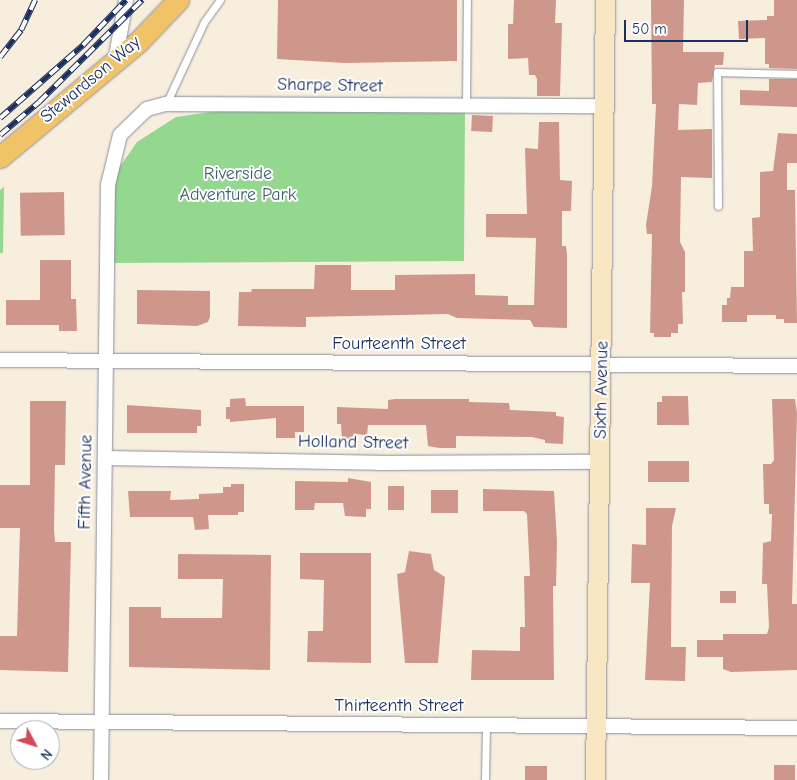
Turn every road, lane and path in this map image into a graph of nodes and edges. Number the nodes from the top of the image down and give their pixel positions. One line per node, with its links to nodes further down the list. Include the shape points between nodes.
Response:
1 (126, 0): 6 (street)
2 (178, 0): 6 (main road, Stewardson Way)
3 (220, 0): 8 (lane, via 204,22)
4 (467, 0): 9 (lane)
5 (605, 0): 10 (street, Sixth Avenue)
6 (115, 62): 11 (main road, Stewardson Way)
7 (797, 74): 13 (lane, via 717,72)
8 (166, 104): 9 (street, Sharpe Street); 12 (street, Sharpe Street, via 147,109 120,135)
9 (466, 106): 10 (street, Sharpe Street)
10 (603, 106): 16 (street, Sixth Avenue)
11 (0, 157)
12 (108, 185): 15 (street, Fifth Avenue)
13 (718, 206)
14 (0, 360): 15 (street, Fourteenth Street)
15 (106, 360): 16 (street, Fourteenth Street); 18 (street, Fifth Avenue)
16 (603, 364): 17 (street, Fourteenth Street); 19 (street, Sixth Avenue)
17 (797, 366)
18 (105, 458): 19 (street, Holland Street, via 378,463); 21 (street, Fifth Avenue)
19 (601, 462): 23 (street, Sixth Avenue)
20 (0, 721): 21 (street, Thirteenth Street)
21 (102, 723): 22 (street, Thirteenth Street); 25 (street, Fifth Avenue)
22 (486, 726): 23 (street, Thirteenth Street); 26 (lane)
23 (596, 726): 24 (street, Thirteenth Street); 27 (street, Sixth Avenue)
24 (797, 728)
25 (101, 780)
26 (485, 780)
27 (595, 780)

